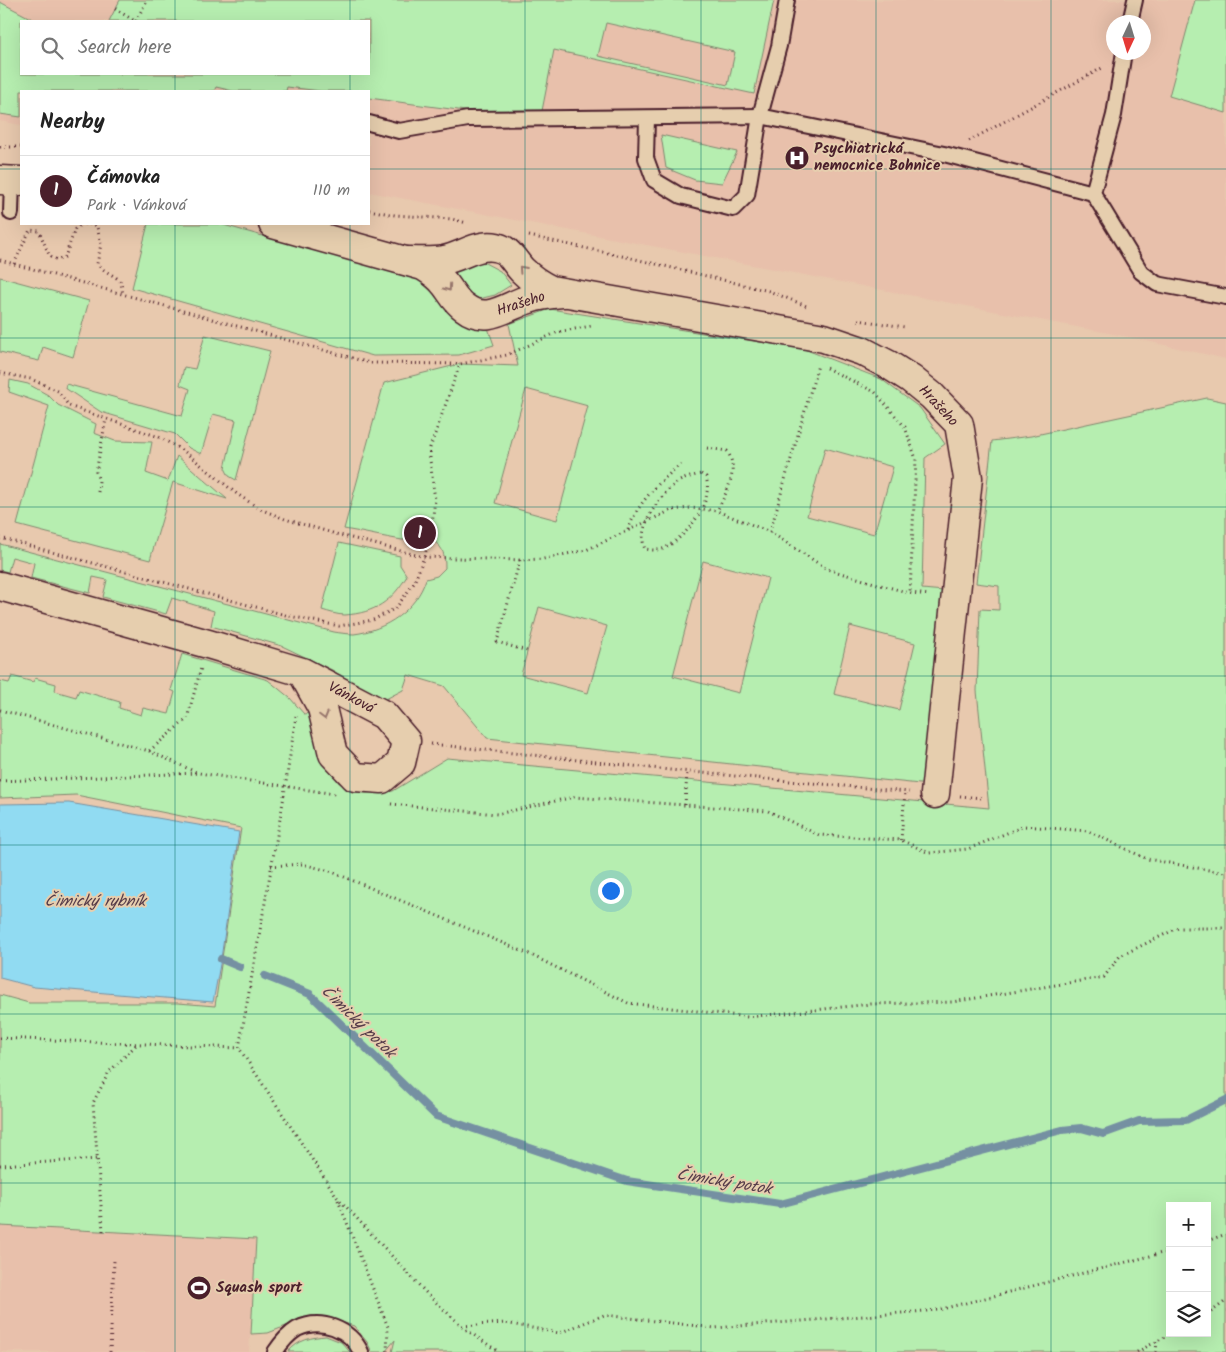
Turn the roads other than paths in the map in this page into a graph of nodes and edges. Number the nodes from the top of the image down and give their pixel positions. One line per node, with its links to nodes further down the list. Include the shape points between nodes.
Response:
1 (787, 0): 5 (lane, via 779,46)
2 (1135, 0): 3 (lane)
3 (1132, 15)
4 (1122, 60): 9 (lane, via 1114,115)
5 (760, 116): 6 (lane); 6 (lane, via 747,195 733,209 681,196 654,180 646,158); 9 (lane, via 944,154)
6 (647, 118): 7 (lane, via 468,119 399,131)
7 (370, 123)
8 (11, 180): 10 (lane)
9 (1093, 193): 14 (lane, via 1141,272 1157,284)
10 (11, 213)
11 (277, 225): 12 (street, Hrašeho)
12 (409, 260): 13 (street, Hrašeho, one-way to 12, via 540,285 504,250 495,247 478,247 444,260); 13 (street, Hrašeho, one-way to 13, via 436,274 465,308 486,315 530,298)
13 (563, 293): 17 (street, Hrašeho, via 824,338 862,351 911,379 959,424 968,478)
14 (1226, 297)
15 (0, 586): 16 (street, Vánková)
16 (302, 672): 16 (street, Vánková, one-way to 16, via 322,708 333,754 355,776 382,779 401,763 406,741 384,716)
17 (935, 794)
18 (275, 1352): 19 (lane, via 297,1329 313,1325 330,1326 345,1332)
19 (361, 1352)

